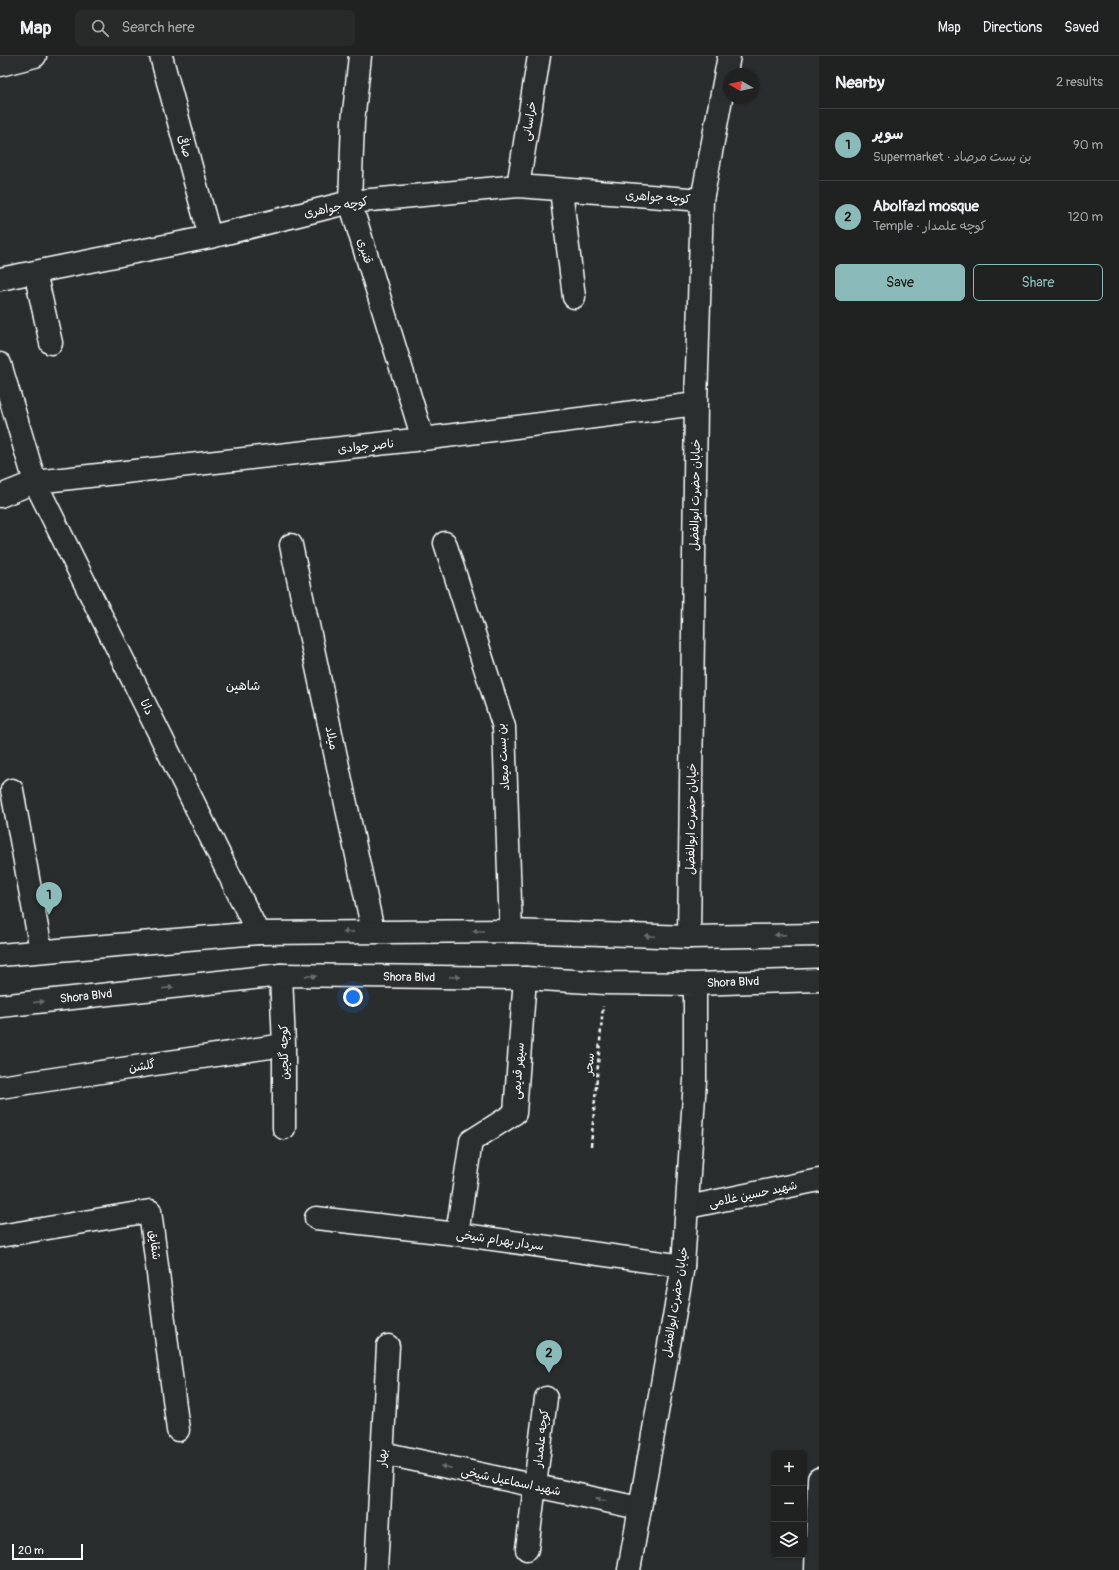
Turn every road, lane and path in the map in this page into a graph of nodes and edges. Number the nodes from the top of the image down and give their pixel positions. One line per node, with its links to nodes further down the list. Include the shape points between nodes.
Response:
1 (35, 56): 6 (street)
2 (161, 56): 11 (street, صافی)
3 (360, 56): 10 (street, قنبری, via 353,122)
4 (539, 56): 7 (street, خراسانی)
5 (729, 56): 9 (street, خیابان حضرت ابوالفضل)
6 (0, 65)
7 (518, 186): 8 (street, کوچه جواهری); 10 (street, کوچه جواهری)
8 (561, 190): 9 (street, کوچه جواهری); 14 (street)
9 (702, 200): 17 (street, خیابان حضرت ابوالفضل)
10 (350, 202): 11 (street, کوچه جواهری); 18 (street, قنبری)
11 (210, 237): 12 (street, کوچه جواهری)
12 (35, 272): 13 (street, کوچه جواهری); 15 (street)
13 (0, 280)
14 (574, 297)
15 (51, 343)
16 (0, 364): 19 (street, دانا)
17 (696, 404): 18 (street, ناصر جوادی); 28 (street, خیابان حضرت ابوالفضل)
18 (423, 440): 19 (street, ناصر جوادی)
19 (35, 482): 20 (street, ناصر جوادی); 26 (street, دانا)
20 (0, 496)
21 (445, 543): 25 (street, بن بست میعاد, via 504,727)
22 (291, 545): 24 (street, میلاد)
23 (12, 790): 29 (street)
24 (373, 931): 25 (street, one-way to 24); 26 (street, one-way to 26)
25 (511, 931): 28 (street, one-way to 25)
26 (258, 933): 29 (street)
27 (819, 935): 28 (street, one-way to 28)
28 (689, 937)
29 (41, 950): 30 (street)
30 (0, 955)
31 (281, 975): 32 (street, Shora Blvd, one-way to 32); 36 (street, Shora Blvd, one-way to 31); 37 (street, کوچه گلچین)
32 (525, 978): 34 (street, Shora Blvd); 44 (street, سپهر قدیمی, via 515,1113 471,1141)
33 (819, 980): 35 (street, Shora Blvd)
34 (605, 983): 35 (street, Shora Blvd); 40 (path, سحر)
35 (695, 984): 42 (street, خیابان حضرت ابوالفضل, via 695,1080)
36 (0, 1006)
37 (284, 1045): 38 (street, گلشن); 39 (street, کوچه گلچین)
38 (0, 1087)
39 (284, 1128)
40 (591, 1146)
41 (819, 1180): 42 (street, شهید حسین غلامی)
42 (688, 1207): 46 (street, خیابان حضرت ابوالفضل)
43 (316, 1218): 44 (street, سردار بهرام شیخی)
44 (458, 1234): 46 (street, سردار بهرام شیخی)
45 (0, 1236): 49 (street, شقایق, via 150,1211)
46 (683, 1266): 53 (street, خیابان حضرت ابوالفضل)
47 (388, 1346): 50 (street, بهار)
48 (546, 1398): 52 (street, کوچه علمدار)
49 (178, 1430)
50 (382, 1453): 52 (street, شهید اسماعیل شیخی, one-way to 50); 55 (street, بهار)
51 (819, 1479): 57 (street)
52 (535, 1486): 53 (street, شهید اسماعیل شیخی, one-way to 52); 54 (street, کوچه علمدار)
53 (639, 1508): 56 (street, خیابان حضرت ابوالفضل)
54 (527, 1550)
55 (376, 1570)
56 (629, 1570)
57 (816, 1570)

